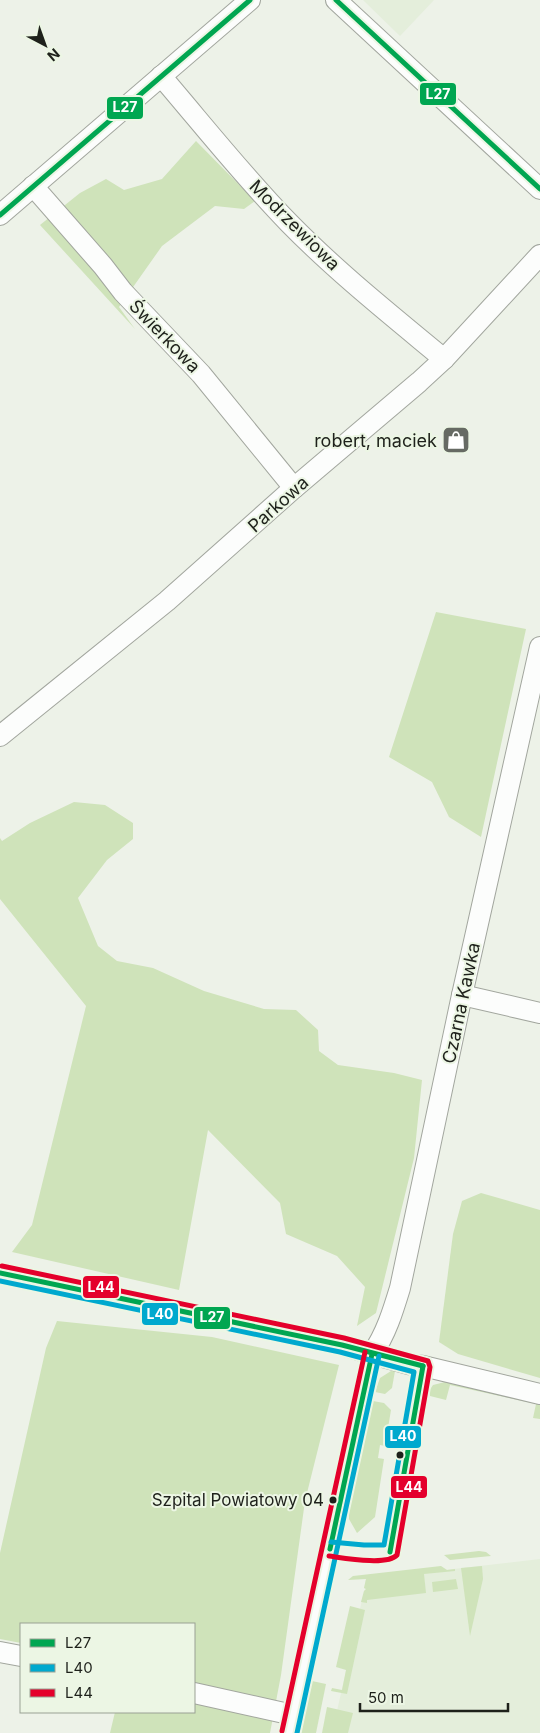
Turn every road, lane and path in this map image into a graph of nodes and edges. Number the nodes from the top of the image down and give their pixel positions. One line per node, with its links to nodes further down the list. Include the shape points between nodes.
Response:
1 (250, 0): 3 (street)
2 (336, 0): 5 (street)
3 (161, 76): 4 (street); 8 (street, Modrzewiowa, via 290,224)
4 (33, 186): 6 (street); 9 (street, Świerkowa, via 124,292 201,374)
5 (540, 189)
6 (0, 215)
7 (540, 255): 8 (street, Parkowa)
8 (444, 359): 9 (street, Parkowa)
9 (294, 488): 11 (street, Parkowa, via 167,601)
10 (540, 648): 12 (street, Czarna Kawka)
11 (0, 736)
12 (462, 995): 13 (street); 15 (street, Czarna Kawka, via 400,1288 387,1326)
13 (540, 1013)
14 (0, 1272): 15 (street)
15 (372, 1354): 16 (street); 20 (street, Czarna Kawka)
16 (540, 1394)
17 (0, 1652): 18 (street)
18 (20, 1656)
19 (195, 1693): 20 (street)
20 (291, 1724)

